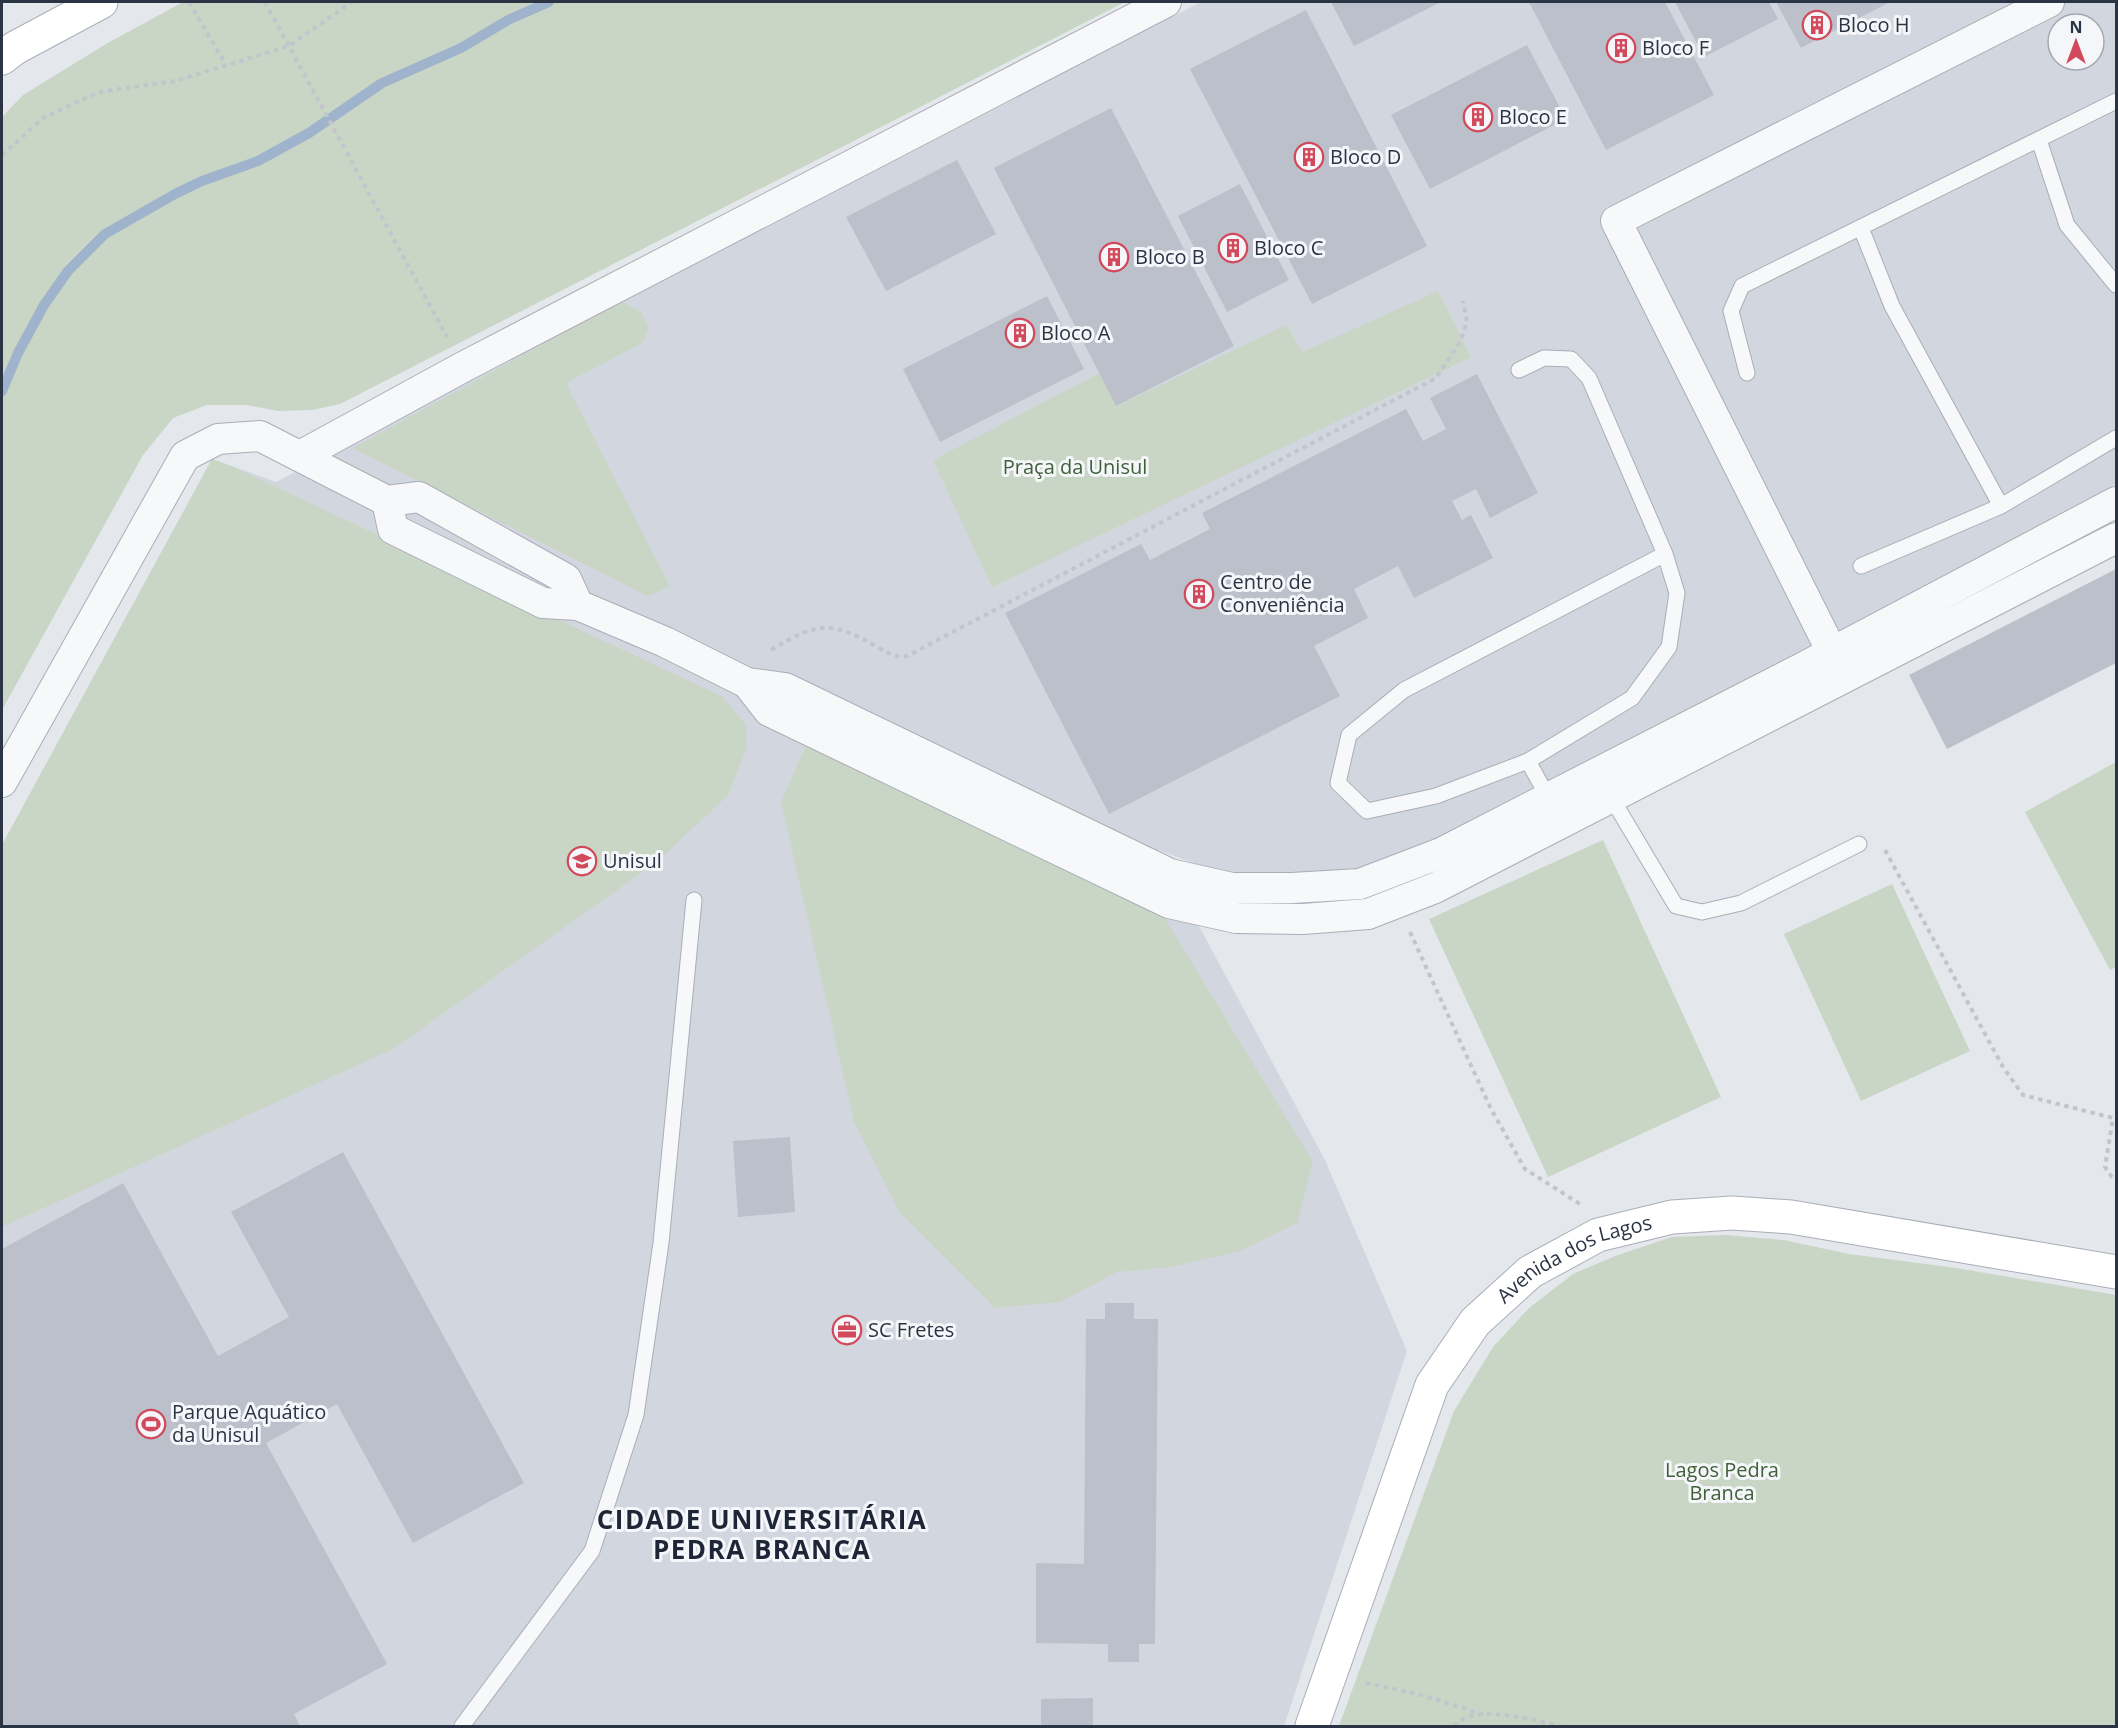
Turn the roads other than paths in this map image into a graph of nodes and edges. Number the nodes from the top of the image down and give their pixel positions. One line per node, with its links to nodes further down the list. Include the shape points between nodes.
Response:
1 (101, 2): 4 (main road)
2 (1166, 2): 12 (street, via 463,367)
3 (2049, 2): 20 (street, via 1616,221)
4 (2, 58)
5 (2116, 101): 6 (lane)
6 (2038, 140): 7 (lane); 8 (lane, via 2067,225)
7 (1861, 228): 10 (lane, via 1742,286 1731,311); 15 (lane, via 1892,306)
8 (2116, 285)
9 (1519, 370): 17 (lane, via 1544,358 1570,359 1589,378)
10 (1747, 373)
11 (2116, 438): 15 (lane)
12 (300, 456): 13 (street); 23 (street, via 260,436 218,439 185,456)
13 (387, 501): 19 (street, via 419,496 566,579); 19 (street, via 393,529 543,603)
14 (2116, 502): 20 (street)
15 (2001, 506): 18 (lane)
16 (2116, 538): 24 (street)
17 (1665, 554): 22 (lane, via 1677,593 1669,647 1632,698); 22 (lane, via 1404,690 1349,735 1338,783 1367,811 1436,796)
18 (1861, 566)
19 (578, 605): 21 (street)
20 (1832, 652): 25 (street)
21 (747, 683): 25 (street, via 785,688 1170,874 1232,888 1360,884); 25 (street, via 769,711 1169,903 1236,918 1303,919 1368,914 1435,888)
22 (1528, 760): 25 (lane)
23 (2, 782)
24 (1611, 797): 25 (street); 26 (lane, via 1676,906 1702,912 1741,903)
25 (1555, 810)
26 (1859, 844)
27 (694, 900): 29 (lane, via 662,1243 636,1414 592,1551)
28 (2116, 1272): 30 (main road, Avenida dos Lagos, via 1791,1217 1732,1213 1682,1216 1598,1235 1530,1272 1475,1322 1432,1385)
29 (462, 1726)
30 (1312, 1726)

